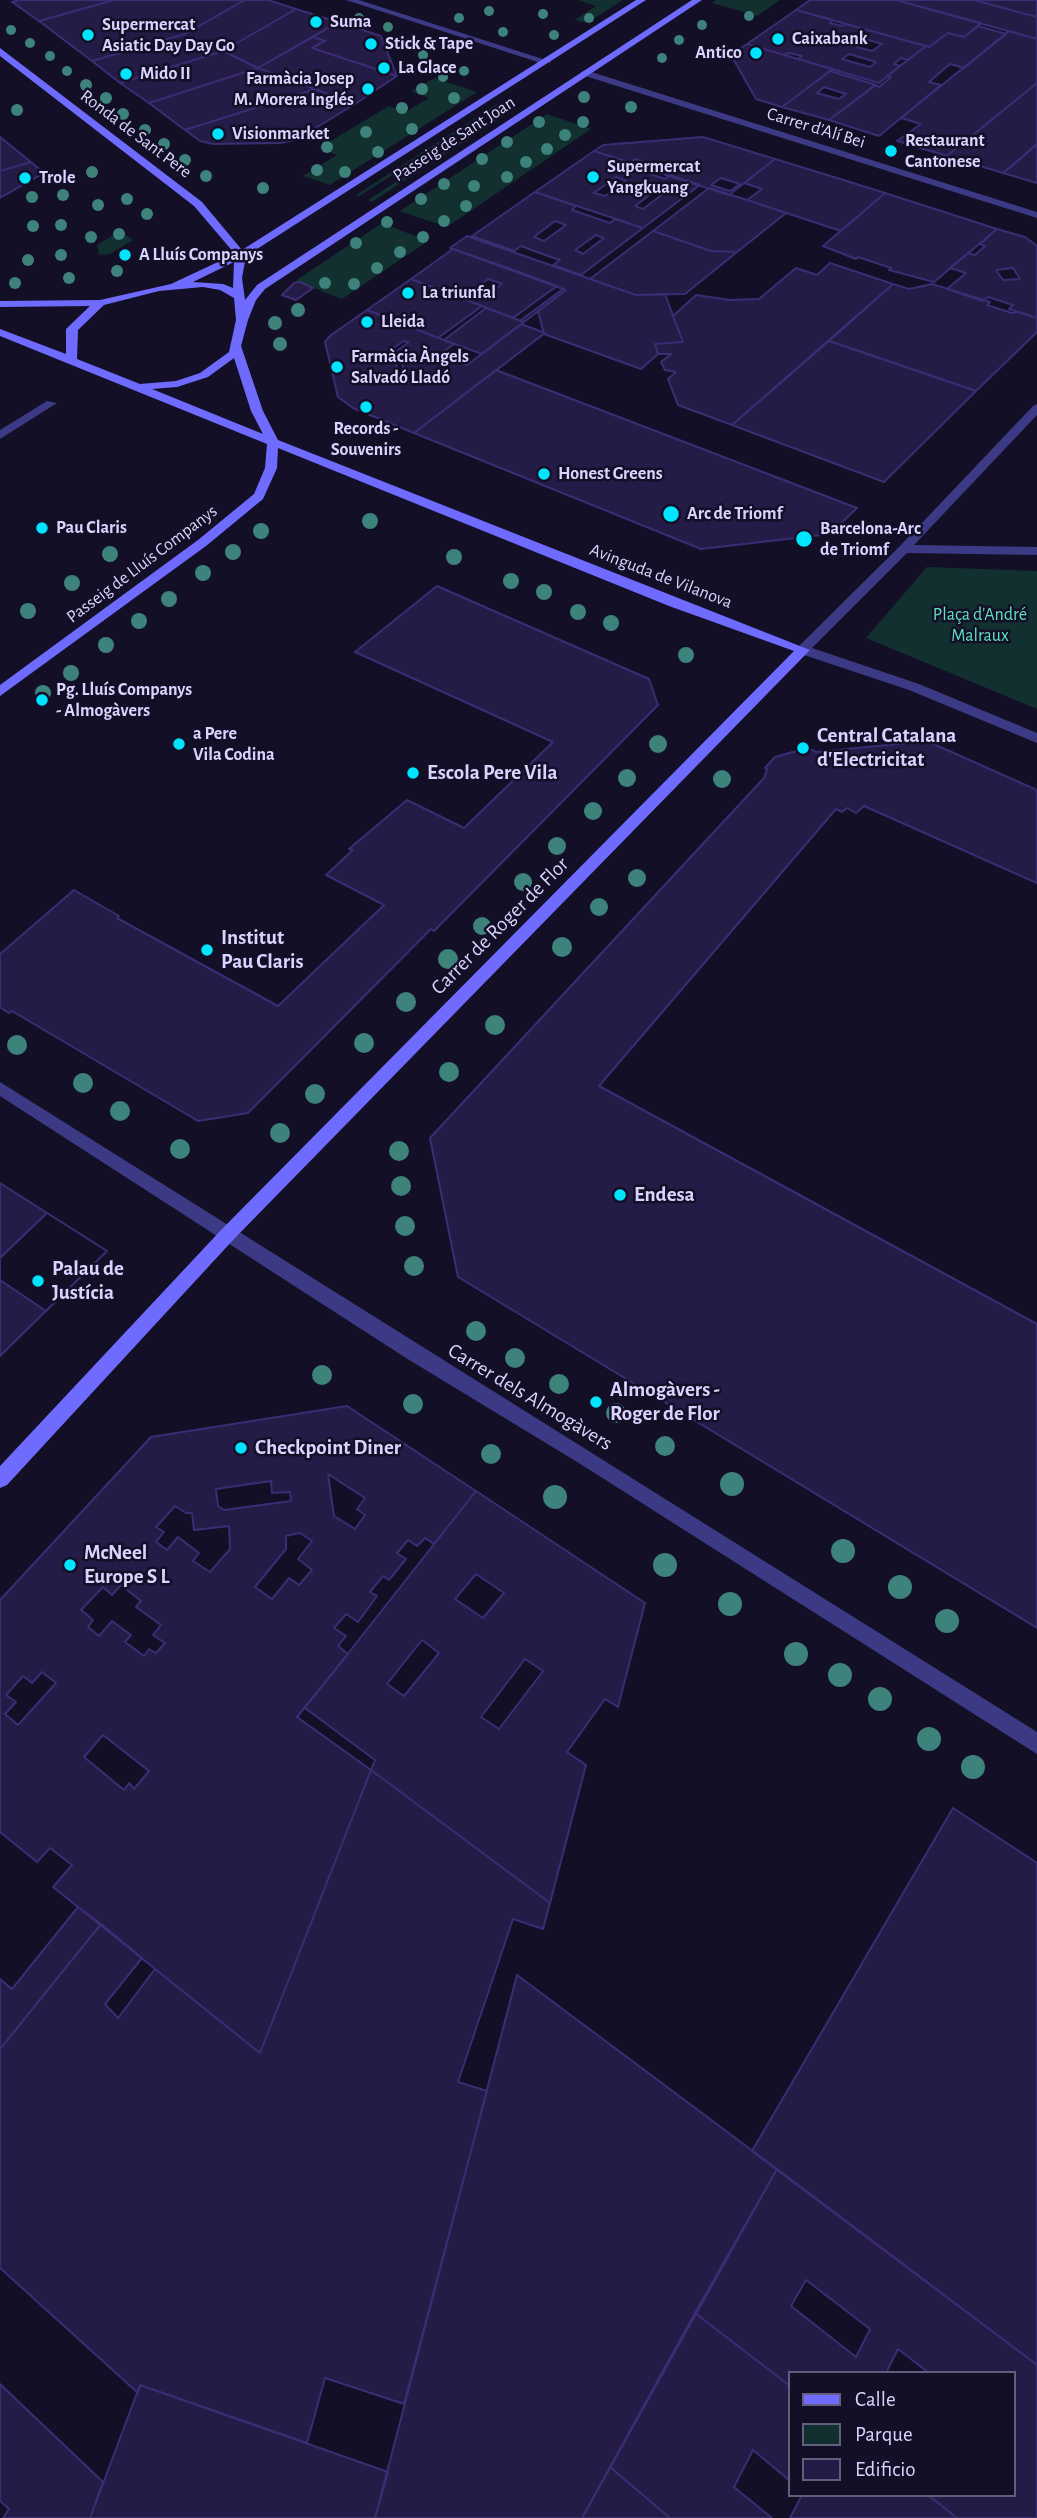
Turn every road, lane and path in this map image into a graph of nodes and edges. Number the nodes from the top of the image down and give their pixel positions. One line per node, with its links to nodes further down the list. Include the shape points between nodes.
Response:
1 (350, 0): 5 (street)
2 (642, 0): 5 (main road, Passeig de Sant Joan)
3 (698, 0): 6 (main road, Passeig de Sant Joan)
4 (0, 51): 8 (main road, Ronda de Sant Pere, via 198,204)
5 (551, 63): 8 (main road, Passeig de Sant Joan)
6 (580, 71): 7 (street, Carrer d'Alí Bei); 13 (main road, Passeig de Sant Joan, via 261,287)
7 (1037, 215)
8 (241, 255): 9 (main road, Passeig de Sant Joan); 10 (main road)
9 (175, 286): 10 (main road, via 223,287); 11 (main road)
10 (238, 296): 13 (main road)
11 (100, 303): 12 (main road); 16 (main road, via 72,329)
12 (0, 304)
13 (242, 320): 15 (main road)
14 (0, 332): 16 (main road)
15 (237, 348): 17 (main road, via 204,375 177,384); 21 (main road, via 257,411)
16 (71, 360): 17 (main road)
17 (139, 387): 21 (main road)
18 (51, 403): 20 (street)
19 (1037, 408): 22 (street, Carrer de Roger de Flor)
20 (0, 435)
21 (273, 441): 24 (main road, Avinguda de Vilanova, via 674,603); 25 (main road, Passeig de Lluís Companys, via 271,468 259,496)
22 (904, 549): 23 (street); 24 (street, Carrer de Roger de Flor)
23 (1037, 551)
24 (803, 650): 26 (street, Avinguda de Vilanova, via 914,687); 28 (main road, Carrer de Roger de Flor)
25 (0, 692)
26 (1037, 738)
27 (0, 1088): 28 (street, Carrer dels Almogàvers)
28 (228, 1234): 29 (main road, Carrer de Roger de Flor); 30 (street, Carrer dels Almogàvers)
29 (0, 1479)
30 (1037, 1744)

